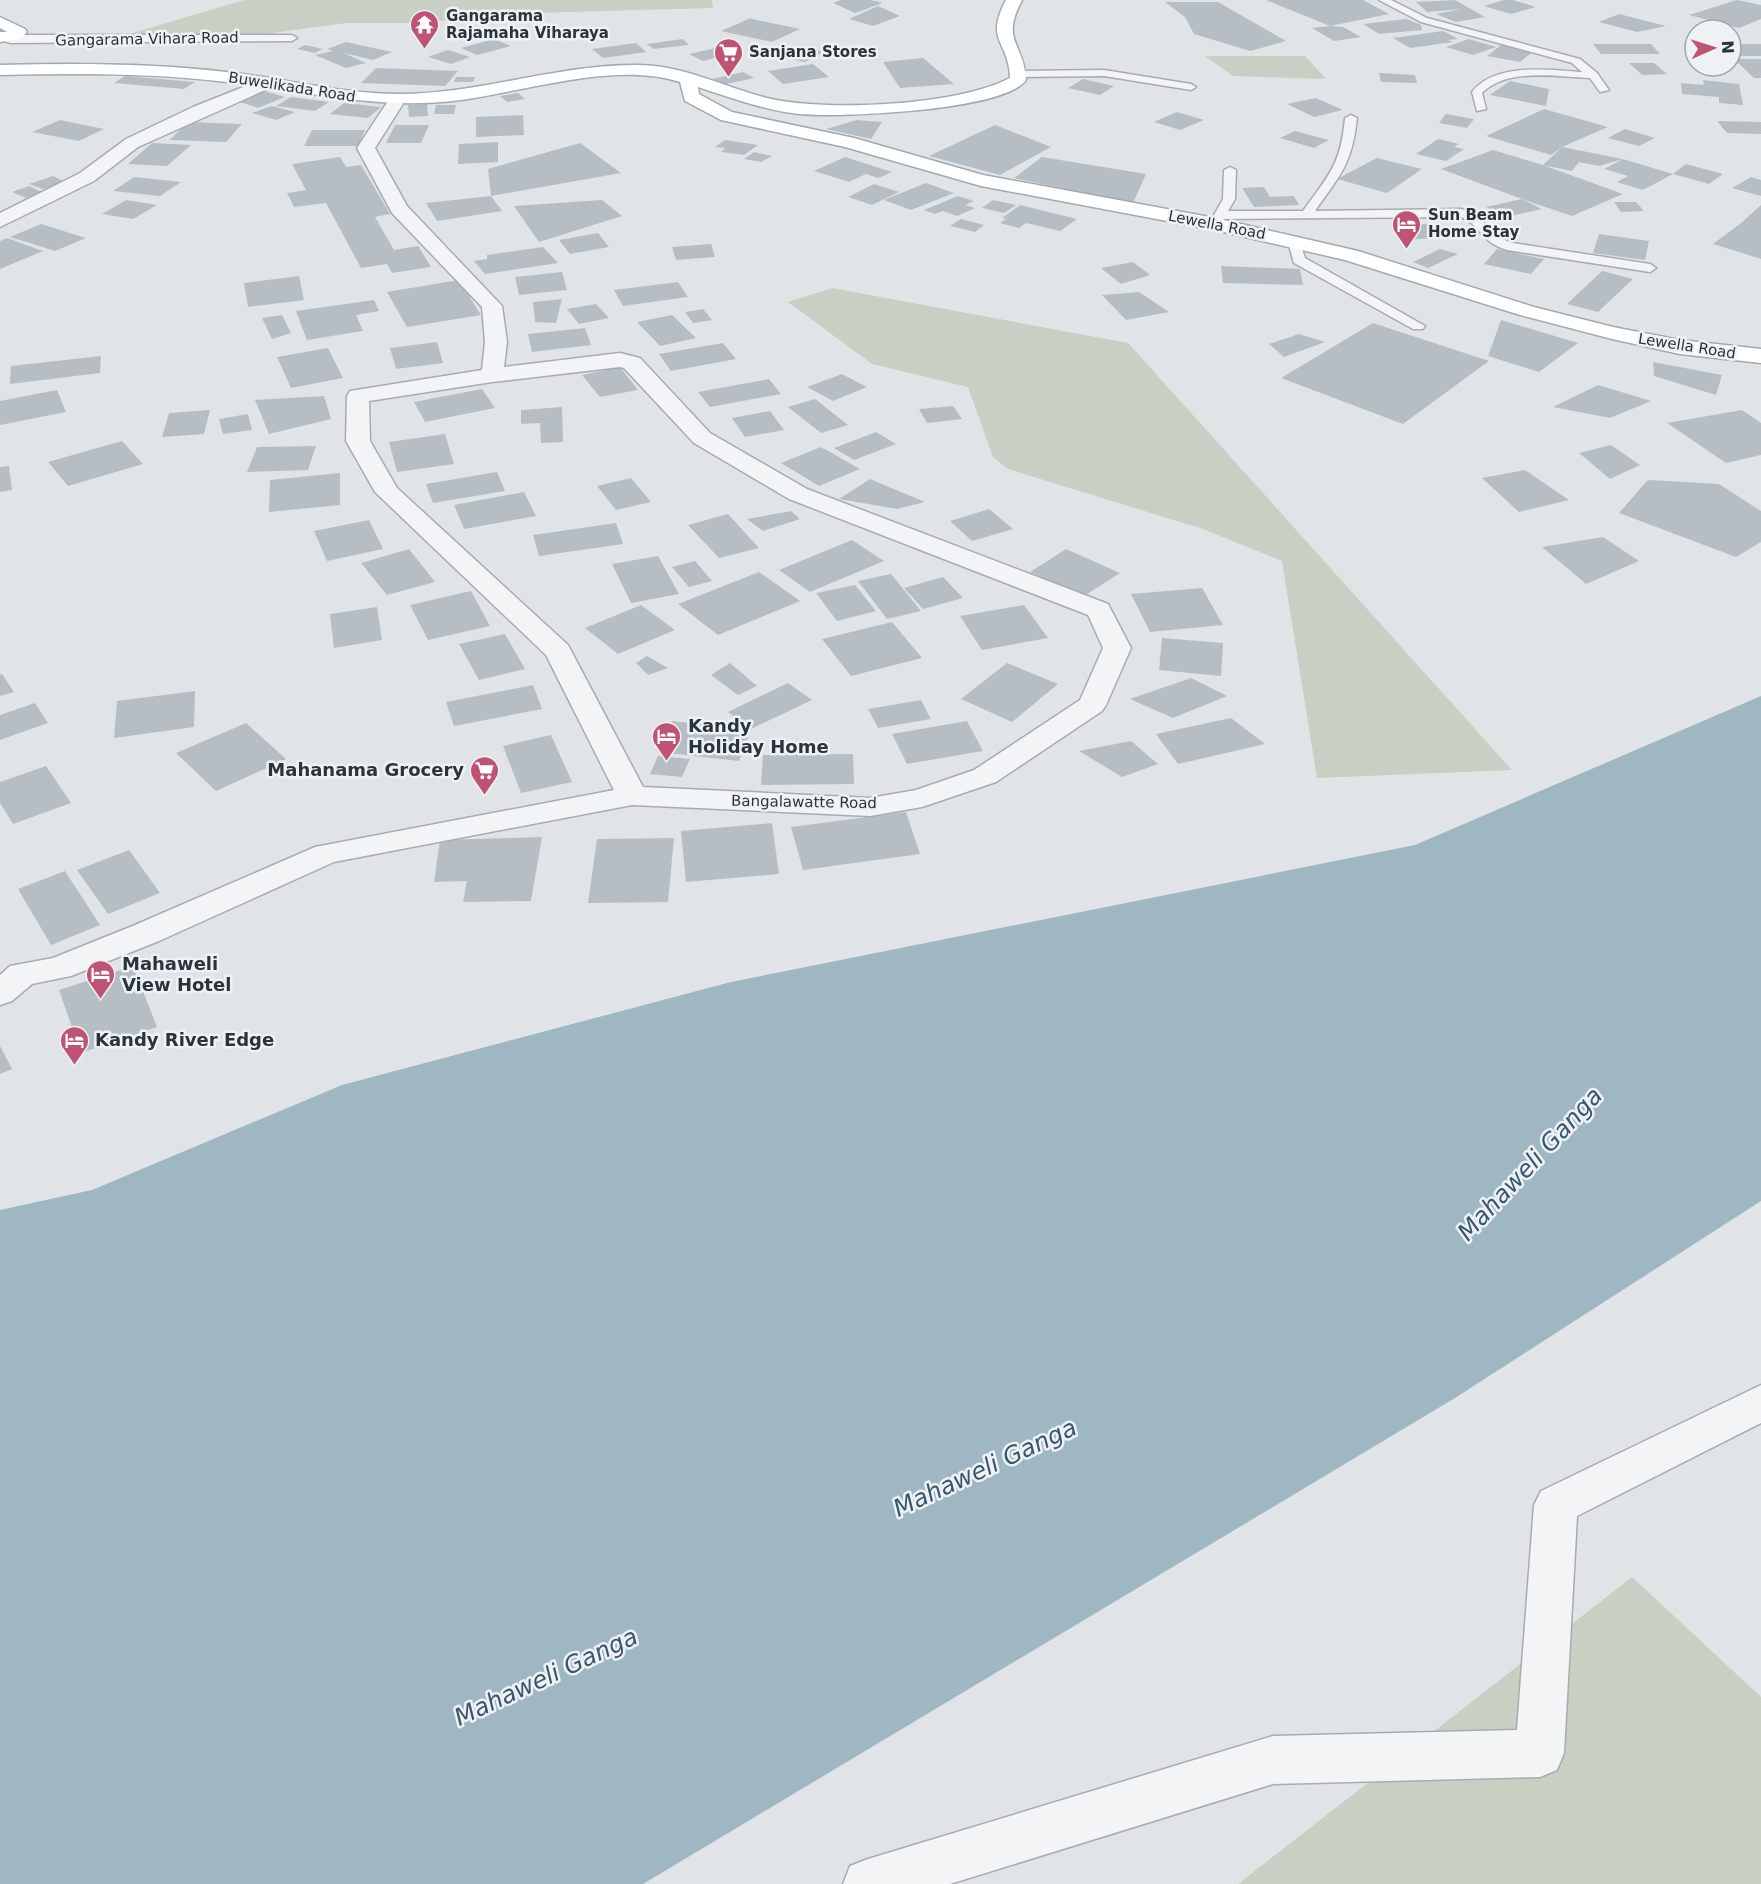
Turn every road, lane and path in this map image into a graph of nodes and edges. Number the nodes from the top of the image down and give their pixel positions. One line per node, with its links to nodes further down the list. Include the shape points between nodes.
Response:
1 (1014, 0): 6 (main road, via 1004,16 1003,38)
2 (1384, 0): 7 (lane, via 1433,23 1561,55)
3 (1, 33): 4 (lane, Gangarama Vihara Road, via 11,40 61,41)
4 (292, 38)
5 (0, 70): 9 (main road, Buwelikada Road, via 124,70)
6 (1019, 74): 8 (main road, Buwelikada Road, via 1012,86 975,97 830,111 778,106); 10 (lane, via 1104,73)
7 (1593, 75): 11 (lane); 13 (lane, via 1495,77 1477,92)
8 (688, 79): 12 (main road, Buwelikada Road, via 657,70 622,70 459,95); 17 (main road, Lewella Road, via 691,97 728,116 848,142 981,180)
9 (266, 83): 12 (main road, Buwelikada Road, via 323,94); 18 (street, via 132,143 87,177)
10 (1191, 87)
11 (1604, 90)
12 (398, 99): 23 (street, via 366,148 399,209 492,306 496,342)
13 (1481, 109)
14 (1351, 118): 16 (lane, via 1348,149 1337,172)
15 (1230, 170): 17 (lane, via 1229,199)
16 (1306, 215): 17 (lane); 20 (lane, via 1461,213 1477,220 1492,240 1510,247)
17 (1218, 220): 19 (main road, Lewella Road)
18 (0, 221)
19 (1294, 242): 21 (lane, via 1299,261); 22 (main road, Lewella Road, via 1351,255 1527,311 1612,333 1680,347)
20 (1650, 268)
21 (1418, 326)
22 (1761, 356)
23 (492, 375): 24 (street, Bangalawatte Road, via 358,396 358,441 387,492 558,651); 24 (street, Bangalawatte Road, via 620,360 632,363 702,438 741,463 798,494 1099,610 1117,648 1092,705 985,776 922,798 870,807)
24 (632, 796): 25 (street, via 326,854 70,964)
25 (7, 976)
26 (1761, 1403): 27 (street, via 1556,1505 1540,1753 1273,1760)
27 (868, 1884)

